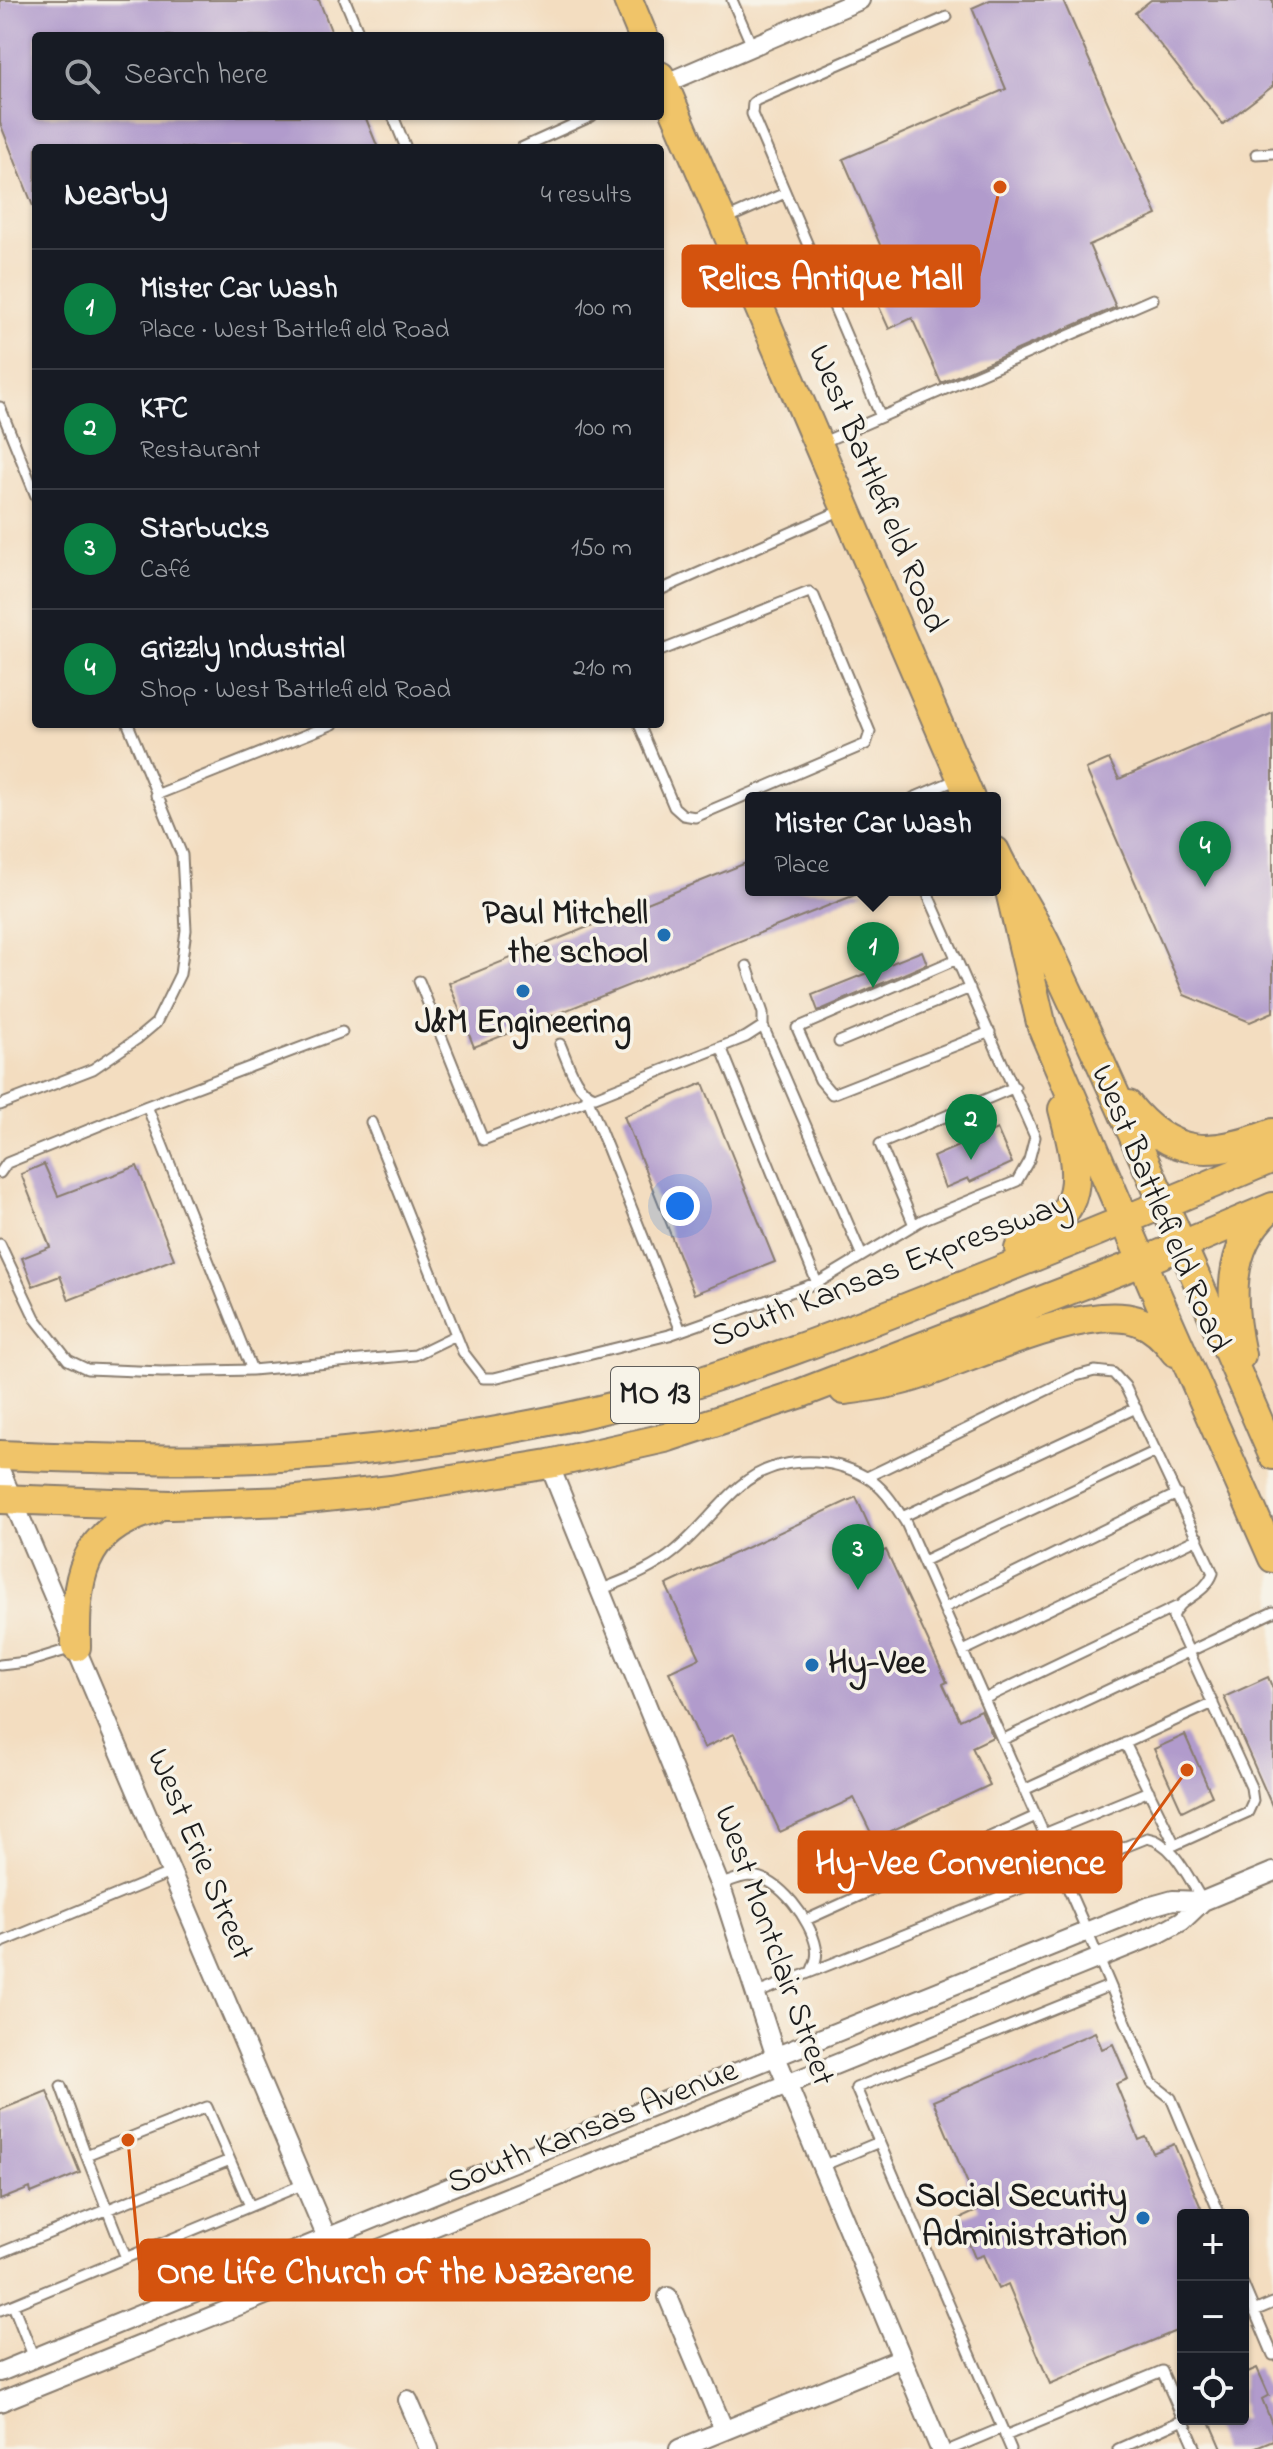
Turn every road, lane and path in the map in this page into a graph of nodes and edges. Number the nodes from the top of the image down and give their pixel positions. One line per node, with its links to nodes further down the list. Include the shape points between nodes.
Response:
1 (345, 0): 6 (lane)
2 (628, 0): 7 (main road)
3 (732, 0): 8 (lane)
4 (860, 0): 8 (street)
5 (947, 17): 17 (lane, via 753,103 752,114)
6 (358, 32)
7 (641, 32)
8 (752, 46): 9 (street)
9 (664, 81)
10 (664, 89): 18 (main road, West Battlefield Road)
11 (395, 120): 13 (lane)
12 (583, 120): 14 (lane)
13 (404, 144)
14 (530, 144)
15 (1273, 153): 16 (lane)
16 (1256, 154)
17 (785, 193): 18 (lane); 21 (lane)
18 (722, 221): 22 (main road, West Battlefield Road)
19 (1153, 299): 21 (lane)
20 (0, 407): 23 (lane)
21 (881, 417): 22 (lane)
22 (818, 445): 24 (main road, West Battlefield Road)
23 (32, 486)
24 (845, 509): 25 (lane); 30 (main road, West Battlefield Road)
25 (664, 588)
26 (664, 649): 31 (lane, via 809,592 814,596 870,732 866,744)
27 (130, 728): 33 (lane)
28 (323, 728): 33 (lane)
29 (641, 728): 34 (lane, via 674,807 683,815 695,817)
30 (966, 788): 32 (lane)
31 (754, 792)
32 (945, 792)
33 (156, 795): 52 (lane, via 182,855 186,930 180,974 156,1023 93,1069)
34 (745, 796)
35 (1001, 864): 36 (main road, West Battlefield Road)
36 (1007, 878): 43 (main road, West Battlefield Road); 49 (main road, West Battlefield Road, via 1036,923)
37 (929, 896): 38 (lane)
38 (957, 959): 41 (lane); 45 (lane, via 797,1028 820,1080 832,1094)
39 (747, 966): 42 (lane)
40 (419, 981): 51 (lane, via 483,1140)
41 (970, 988): 45 (lane); 46 (lane)
42 (763, 1026): 48 (lane); 64 (lane)
43 (1042, 1027): 60 (main road, West Battlefield Road); 67 (main road, via 1075,1166 1068,1209 1051,1229 1021,1248)
44 (342, 1032): 53 (lane)
45 (990, 1032): 50 (lane)
46 (839, 1042)
47 (560, 1044): 51 (lane)
48 (721, 1047): 51 (lane); 66 (lane)
49 (1110, 1080): 55 (main road, via 1150,1128 1177,1145 1222,1149); 58 (main road, West Battlefield Road)
50 (1015, 1087): 61 (lane, via 1035,1137 1017,1181); 61 (lane, via 880,1144)
51 (587, 1097): 68 (lane)
52 (0, 1105)
53 (147, 1106): 57 (lane, via 7,1163); 70 (lane)
54 (371, 1122): 69 (lane)
55 (1273, 1133)
56 (1273, 1158): 58 (main road, South Kansas Expressway / MO 13)
57 (0, 1173)
58 (1164, 1204): 60 (main road, South Kansas Expressway / MO 13); 63 (main road, West Battlefield Road)
59 (1271, 1208): 63 (main road, MO 13); 76 (main road, via 1250,1228 1240,1250 1233,1296 1243,1363)
60 (1125, 1221): 65 (main road, West Battlefield Road); 67 (main road, South Kansas Expressway / MO 13)
61 (914, 1225): 64 (lane)
62 (0, 1244): 70 (lane, via 35,1318 68,1360 87,1369)
63 (1181, 1245): 65 (main road, MO 13); 76 (main road, West Battlefield Road)
64 (862, 1256): 66 (lane)
65 (1142, 1262): 71 (main road, West Battlefield Road); 72 (main road, MO 13)
66 (817, 1283): 68 (lane)
67 (855, 1328): 75 (main road, South Kansas Expressway / MO 13, via 625,1404 451,1438 264,1460)
68 (681, 1331): 69 (lane, via 494,1378 483,1378)
69 (456, 1335): 70 (lane, via 415,1355)
70 (252, 1370)
71 (1190, 1372): 72 (main road, via 1150,1326 1105,1319 1067,1324 903,1379); 85 (main road, West Battlefield Road)
72 (799, 1394): 77 (main road, MO 13, via 665,1438)
73 (1136, 1408): 74 (lane); 79 (lane, via 1113,1373 1095,1371); 83 (lane)
74 (1156, 1451): 80 (lane); 86 (lane)
75 (0, 1455)
76 (1273, 1455)
77 (549, 1464): 82 (main road, MO 13, via 391,1490); 87 (street, West Montclair Street)
78 (0, 1470): 81 (street, West Erie Street)
79 (867, 1477): 83 (lane, via 889,1496); 87 (lane, via 836,1465 801,1461 771,1466 742,1484 677,1550 650,1569)
80 (1177, 1494): 84 (lane); 89 (lane)
81 (7, 1500): 82 (main road, MO 13); 91 (street, West Erie Street)
82 (171, 1505): 91 (main road, via 116,1526 88,1554 77,1596)
83 (902, 1517): 86 (lane)
84 (1198, 1538): 88 (lane, via 1213,1573 1209,1585); 92 (lane)
85 (1273, 1558)
86 (923, 1561): 89 (lane)
87 (600, 1590): 107 (street, West Montclair Street)
88 (1176, 1607): 93 (lane, via 1173,1617); 95 (lane)
89 (944, 1608): 92 (lane)
90 (1273, 1612): 93 (lane)
91 (76, 1647): 94 (lane); 104 (street, West Erie Street)
92 (963, 1651): 95 (lane)
93 (1189, 1651): 96 (lane); 97 (lane)
94 (0, 1665)
95 (984, 1699): 97 (lane)
96 (1213, 1703): 98 (lane); 103 (lane, via 1253,1801 1248,1812)
97 (1002, 1740): 99 (lane)
98 (1125, 1743): 99 (lane); 100 (lane)
99 (1024, 1790): 101 (lane)
100 (1149, 1791): 102 (lane); 103 (lane)
101 (1036, 1816): 102 (lane); 109 (lane)
102 (1044, 1834): 106 (lane)
103 (1172, 1846): 106 (lane, via 1147,1838); 108 (lane)
104 (172, 1872): 111 (lane); 123 (street, West Erie Street)
105 (1273, 1872): 108 (street, South Kansas Avenue)
106 (1062, 1874): 110 (lane); 113 (lane)
107 (719, 1885): 109 (lane, via 751,1876 771,1884); 115 (street, West Montclair Street)
108 (1203, 1901): 110 (street, South Kansas Avenue, via 1173,1900); 112 (street, South Kansas Avenue, via 1182,1921)
109 (806, 1920): 113 (lane, via 816,1947)
110 (1087, 1931): 112 (lane); 116 (street, South Kansas Avenue)
111 (0, 1943)
112 (1097, 1959): 114 (lane); 117 (street, South Kansas Avenue)
113 (811, 1972): 115 (lane)
114 (1109, 1986): 119 (lane, via 856,2088); 125 (lane, via 1152,2083 1171,2098)
115 (753, 1994): 116 (street, West Montclair Street)
116 (776, 2057): 117 (street, West Montclair Street); 127 (street, South Kansas Avenue)
117 (787, 2084): 122 (street, West Montclair Street); 130 (street, South Kansas Avenue)
118 (61, 2086): 120 (lane)
119 (879, 2142): 122 (lane); 147 (lane)
120 (86, 2155): 121 (lane, via 207,2107); 126 (lane)
121 (230, 2160): 124 (lane); 126 (lane)
122 (822, 2166): 139 (street, West Montclair Street)
123 (304, 2184): 124 (lane); 127 (street, West Erie Street)
124 (250, 2206): 129 (lane)
125 (1217, 2209)
126 (107, 2210): 128 (lane); 129 (lane)
127 (327, 2238): 130 (street, West Erie Street); 138 (street, South Kansas Avenue)
128 (0, 2253)
129 (126, 2258): 134 (lane)
130 (339, 2266): 142 (street, South Kansas Avenue)
131 (668, 2297): 146 (street)
132 (1249, 2299): 136 (lane)
133 (1273, 2303): 136 (lane)
134 (13, 2305): 135 (lane); 138 (lane)
135 (0, 2310)
136 (1254, 2311): 137 (lane)
137 (1273, 2355)
138 (34, 2358): 140 (street, South Kansas Avenue)
139 (902, 2358): 146 (street); 150 (street, West Montclair Street)
140 (0, 2372)
141 (408, 2400): 148 (street)
142 (0, 2402)
143 (1177, 2406): 147 (lane, via 1162,2371)
144 (1177, 2423): 153 (lane)
145 (1185, 2425): 154 (lane)
146 (724, 2430): 149 (street)
147 (1004, 2432): 151 (lane); 152 (lane)
148 (429, 2449)
149 (679, 2449)
150 (940, 2449)
151 (952, 2449)
152 (1011, 2449)
153 (1118, 2449)
154 (1196, 2449)

